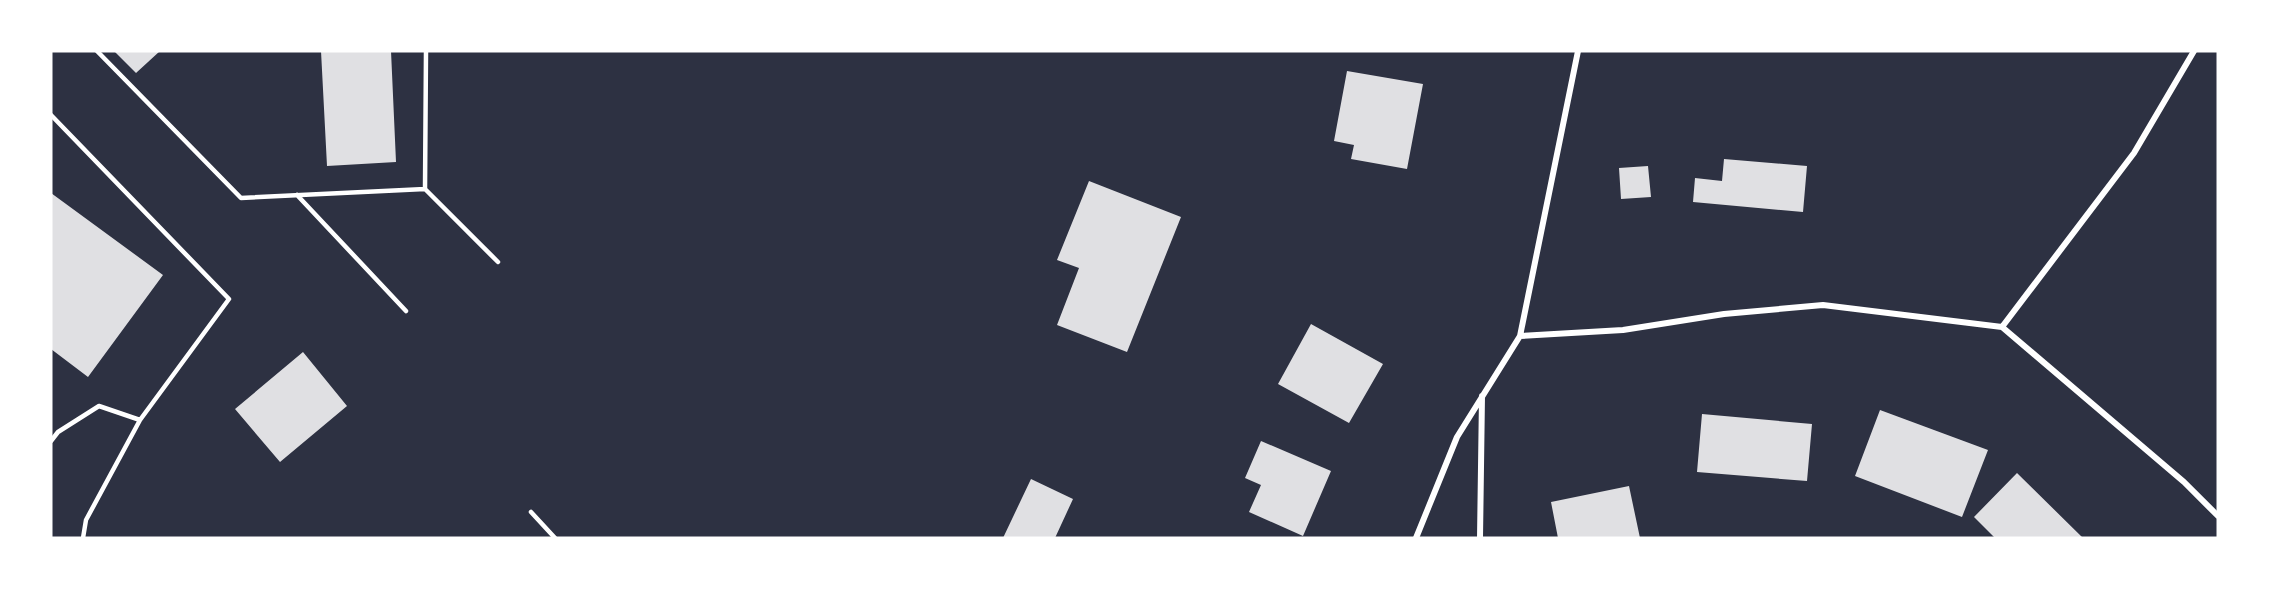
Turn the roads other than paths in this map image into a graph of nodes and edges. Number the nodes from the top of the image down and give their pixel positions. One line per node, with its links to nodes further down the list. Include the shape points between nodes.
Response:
1 (97, 51): 7 (lane, via 241,198)
2 (426, 51): 6 (lane)
3 (1578, 51): 11 (street)
4 (2194, 51): 10 (street, via 2134,153)
5 (51, 115): 13 (lane, via 229,298)
6 (425, 189): 7 (lane); 8 (lane)
7 (297, 195): 9 (lane)
8 (498, 262)
9 (406, 311)
10 (2002, 327): 11 (street, via 1822,305 1724,314 1623,330); 16 (street, via 2184,482)
11 (1520, 336): 12 (street)
12 (1482, 395): 19 (street, via 1457,437); 20 (street)
13 (140, 420): 14 (lane, via 99,406 58,432); 17 (lane, via 86,520)
14 (51, 441)
15 (531, 512): 18 (lane)
16 (2218, 516)
17 (82, 538)
18 (555, 538)
19 (1416, 538)
20 (1480, 538)

